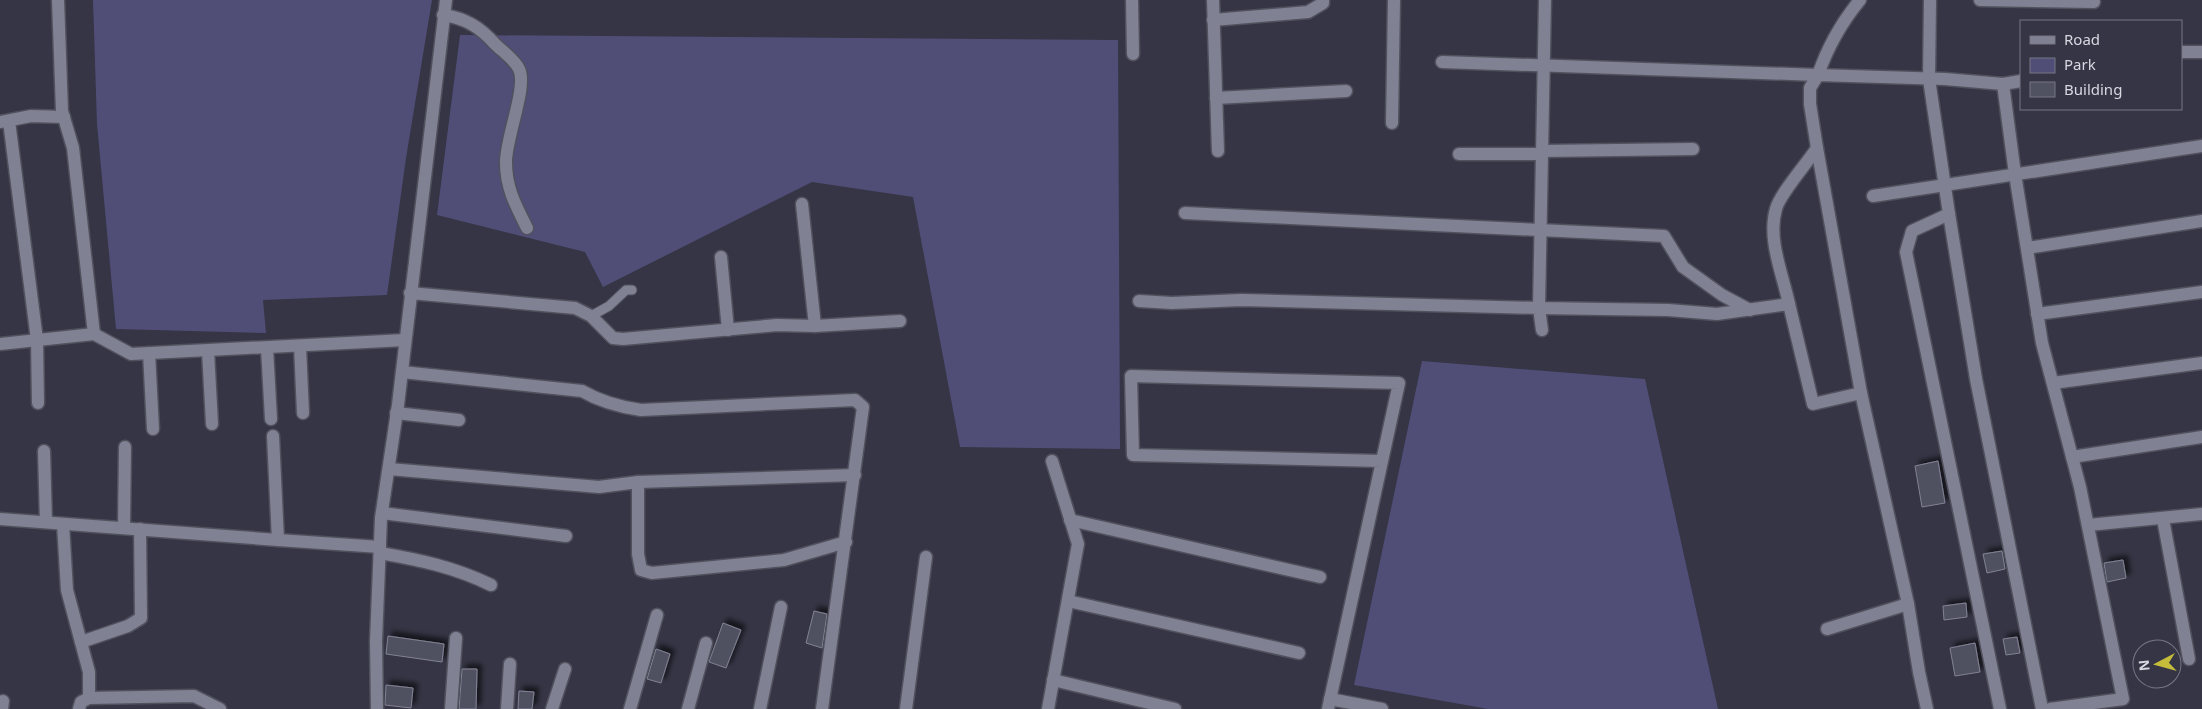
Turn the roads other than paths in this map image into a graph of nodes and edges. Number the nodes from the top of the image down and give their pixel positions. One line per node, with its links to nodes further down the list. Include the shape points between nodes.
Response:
1 (58, 0): 25 (street)
2 (446, 0): 12 (street)
3 (1132, 0): 16 (street)
4 (1213, 0): 13 (street)
5 (1323, 0): 13 (street, via 1308,12)
6 (1394, 0): 27 (street)
7 (1545, 0): 18 (street)
8 (1860, 0): 19 (street, via 1828,46)
9 (1930, 0): 20 (street)
10 (1980, 0): 11 (street)
11 (2094, 2)
12 (443, 15): 41 (street, via 462,18 482,32 519,69 522,85 512,120 506,162 510,195); 47 (street)
13 (1213, 20): 24 (street)
14 (2182, 52): 15 (street)
15 (2202, 52)
16 (1133, 54)
17 (1442, 62): 18 (street)
18 (1544, 64): 19 (street); 32 (street)
19 (1818, 75): 20 (street); 29 (street, via 1810,88)
20 (1929, 79): 22 (street); 35 (street)
21 (2020, 82): 22 (street)
22 (2003, 84): 34 (street)
23 (1346, 91): 24 (street)
24 (1216, 98): 31 (street)
25 (64, 117): 26 (street, via 31,116); 58 (street, via 73,148)
26 (4, 122): 59 (street)
27 (1392, 123)
28 (2202, 146): 34 (street)
29 (1817, 148): 49 (street, via 1776,207 1773,224 1775,242); 69 (street)
30 (1693, 149): 32 (street)
31 (1218, 150)
32 (1542, 152): 33 (street); 42 (street)
33 (1459, 154)
34 (2015, 174): 35 (street); 43 (street)
35 (1946, 186): 36 (street); 39 (street)
36 (1873, 196)
37 (802, 204): 55 (street)
38 (1186, 213): 42 (street)
39 (1949, 214): 135 (street, via 1912,232 1906,252); 136 (street, via 1976,379)
40 (2202, 221): 43 (street)
41 (526, 228)
42 (1540, 230): 50 (street); 51 (street, via 1664,236 1682,267)
43 (2027, 248): 52 (street)
44 (721, 257): 56 (street)
45 (632, 290): 53 (lane, via 626,290 609,306)
46 (2202, 292): 52 (street)
47 (410, 293): 53 (street, via 576,308); 60 (street)
48 (1139, 302): 50 (street, via 1241,300)
49 (1789, 304): 51 (street); 69 (street, via 1813,404)
50 (1539, 308): 51 (street, via 1717,314); 57 (street)
51 (1750, 310)
52 (2037, 314): 68 (street)
53 (591, 316): 56 (street, via 613,338 622,339)
54 (900, 322): 55 (street)
55 (815, 326): 56 (street, via 777,325)
56 (728, 330)
57 (1542, 330)
58 (94, 334): 59 (street); 65 (street, via 131,354)
59 (37, 340): 61 (street); 70 (street)
60 (405, 340): 62 (street); 67 (street)
61 (0, 344)
62 (300, 346): 63 (street); 71 (street)
63 (267, 348): 64 (street); 73 (street)
64 (208, 351): 65 (street); 75 (street)
65 (149, 353): 76 (street)
66 (2202, 363): 68 (street)
67 (402, 372): 72 (street); 85 (street, via 582,391 611,404 641,410 855,400 863,408)
68 (2052, 383): 81 (street)
69 (1861, 393): 105 (street)
70 (38, 404)
71 (303, 412)
72 (396, 413): 74 (street); 84 (street)
73 (272, 419)
74 (459, 420)
75 (212, 424)
76 (153, 429)
77 (273, 436): 98 (street)
78 (2202, 437): 81 (street)
79 (125, 447): 95 (street)
80 (44, 452): 92 (street)
81 (2072, 456): 94 (street)
82 (1382, 461): 82 (street, via 1399,383 1131,376 1133,455); 119 (street)
83 (1052, 462): 91 (street)
84 (389, 469): 86 (street, via 570,486 599,487); 87 (street)
85 (855, 475): 86 (street); 99 (street)
86 (638, 482): 99 (street, via 641,570 652,573 784,560)
87 (382, 513): 97 (street); 100 (street)
88 (2202, 514): 90 (street)
89 (0, 519): 92 (street)
90 (2163, 519): 94 (street); 113 (street)
91 (1070, 520): 102 (street); 104 (street, via 1078,544)
92 (46, 522): 93 (street)
93 (63, 524): 95 (street); 110 (street, via 67,590)
94 (2088, 525): 137 (street, via 2123,700)
95 (124, 527): 96 (street)
96 (140, 529): 98 (street); 110 (street, via 141,618 128,626)
97 (566, 536)
98 (278, 540): 100 (street)
99 (846, 542): 129 (street)
100 (380, 550): 103 (street, via 463,571); 122 (street)
101 (926, 557): 130 (street)
102 (1320, 577)
103 (492, 585)
104 (1068, 601): 112 (street); 116 (street)
105 (1908, 604): 108 (street); 134 (street)
106 (780, 607): 128 (street)
107 (657, 615): 126 (street)
108 (1827, 630)
109 (456, 638): 123 (street)
110 (81, 642): 117 (street, via 89,672)
111 (706, 644): 127 (street)
112 (1299, 653)
113 (2189, 659)
114 (510, 664): 124 (street)
115 (565, 669): 125 (street)
116 (1053, 680): 131 (street); 132 (street)
117 (89, 698): 118 (street); 120 (street, via 81,702)
118 (155, 703): 121 (street, via 194,696)
119 (1329, 704): 133 (street)
120 (79, 709)
121 (220, 709)
122 (377, 709)
123 (451, 709)
124 (507, 709)
125 (552, 709)
126 (630, 709)
127 (688, 709)
128 (760, 709)
129 (822, 709)
130 (906, 709)
131 (1048, 709)
132 (1175, 709)
133 (1382, 709)
134 (1927, 709)
135 (2000, 709)
136 (2042, 709)
137 (2050, 709)

